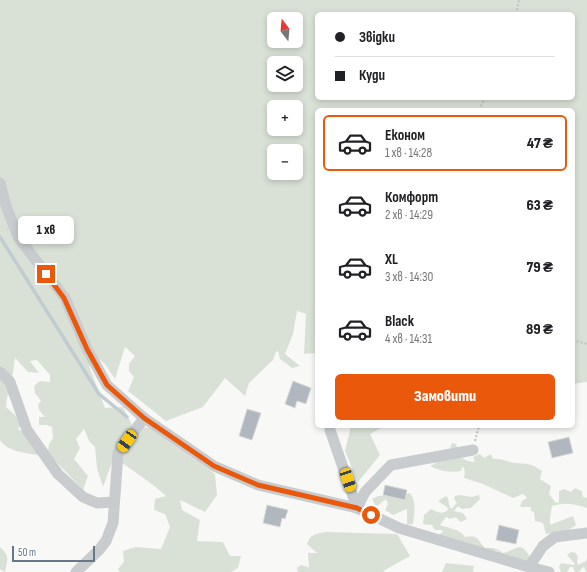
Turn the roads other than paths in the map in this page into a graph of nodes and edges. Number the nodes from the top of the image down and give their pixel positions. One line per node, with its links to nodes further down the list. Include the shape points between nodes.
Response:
1 (0, 183): 3 (street, via 18,237 64,298 107,385)
2 (0, 372): 6 (street, via 10,382 27,430 58,474 83,497 97,503)
3 (144, 418): 6 (street, via 118,453); 7 (street, via 214,466 258,485)
4 (330, 430): 7 (street)
5 (473, 450): 7 (street, via 391,465 365,492)
6 (114, 502): 10 (street, via 113,523 106,541)
7 (357, 508): 9 (street, via 399,528)
8 (587, 533): 9 (street, via 555,536 543,546)
9 (529, 567): 11 (street)
10 (76, 572)
11 (549, 572)

